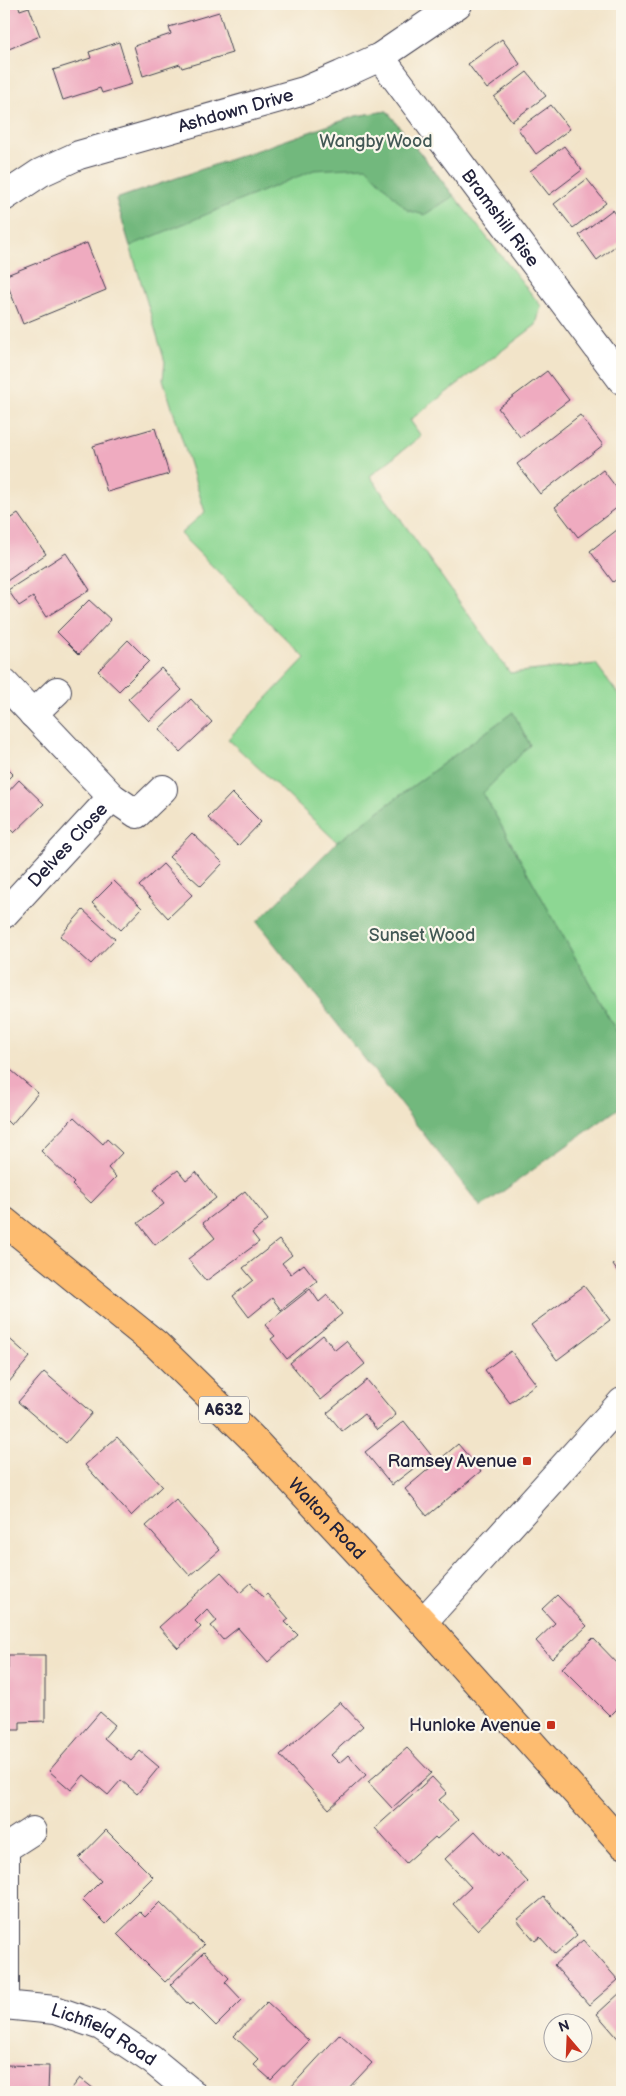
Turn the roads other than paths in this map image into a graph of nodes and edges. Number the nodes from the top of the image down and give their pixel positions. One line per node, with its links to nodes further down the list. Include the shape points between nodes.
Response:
1 (458, 4): 2 (street, Ashdown Drive)
2 (380, 57): 3 (street, Ashdown Drive, via 304,90 79,155 40,173); 4 (street, Bramshill Rise)
3 (4, 197)
4 (622, 380)
5 (4, 683): 7 (street, Delves Close)
6 (58, 691): 7 (street)
7 (33, 714): 9 (street, Delves Close)
8 (163, 789): 9 (street, Delves Close, via 137,814)
9 (112, 797): 10 (street, Delves Close)
10 (4, 914)
11 (4, 1221): 13 (main road, Walton Road / A632, via 157,1345 251,1437)
12 (622, 1402): 13 (street)
13 (423, 1622): 15 (main road, Walton Road / A632)
14 (32, 1831): 16 (street, Lichfield Road)
15 (622, 1844)
16 (4, 1849): 17 (street, Lichfield Road)
17 (4, 2005): 18 (street, Lichfield Road, via 55,2010 101,2026 152,2060)
18 (191, 2092)

